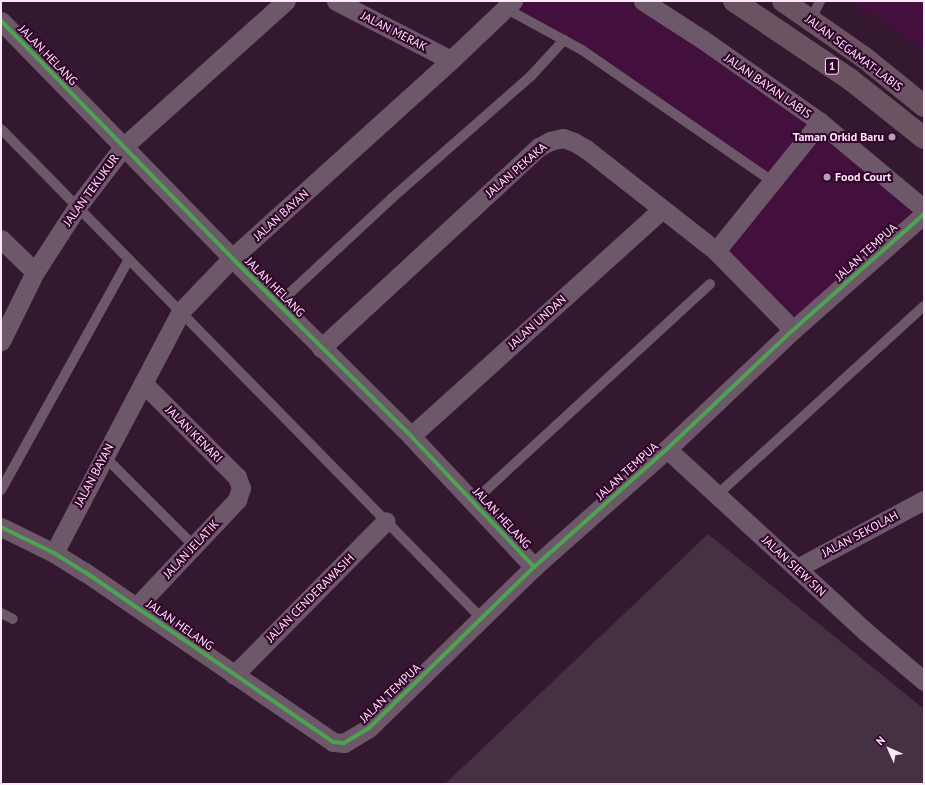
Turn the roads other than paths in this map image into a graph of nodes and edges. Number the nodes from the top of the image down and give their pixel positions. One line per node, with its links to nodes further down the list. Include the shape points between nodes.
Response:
1 (286, 1): 15 (street, JALAN TEKUKUR)
2 (336, 1): 10 (street, JALAN MERAK)
3 (643, 1): 12 (street, JALAN BAYAN LABIS)
4 (734, 1): 14 (highway, JALAN SEGAMAT-LABIS / 1, via 851,80)
5 (782, 1): 7 (highway, JALAN SEGAMAT-LABIS / 1)
6 (509, 5): 9 (lane); 10 (street, JALAN BAYAN)
7 (816, 10): 11 (highway, JALAN SEGAMAT-LABIS / 1)
8 (1, 21): 15 (street, JALAN HELANG)
9 (564, 40): 16 (lane); 27 (lane, via 531,76 392,198)
10 (451, 60): 23 (street, JALAN BAYAN)
11 (924, 106)
12 (820, 122): 16 (street); 19 (street, JALAN BAYAN LABIS)
13 (1, 129): 17 (lane)
14 (924, 138)
15 (123, 147): 17 (street, JALAN TEKUKUR); 23 (street, JALAN HELANG)
16 (772, 181): 22 (street)
17 (77, 207): 24 (lane); 25 (street, JALAN TEKUKUR)
18 (662, 209): 22 (street, JALAN PEKAKA); 32 (street, JALAN PEKAKA, via 574,142 562,138 550,141 539,147); 34 (street, JALAN UNDAN)
19 (924, 209)
20 (924, 214): 30 (street, JALAN TEMPUA)
21 (1, 239): 25 (street)
22 (716, 251): 30 (street, JALAN PEKAKA)
23 (232, 258): 27 (street, JALAN HELANG); 29 (street, JALAN BAYAN)
24 (129, 259): 29 (lane); 38 (lane)
25 (35, 272): 31 (street, JALAN TEKUKUR)
26 (710, 284): 41 (lane)
27 (278, 304): 32 (street, JALAN HELANG)
28 (924, 306): 39 (lane)
29 (181, 311): 33 (street, JALAN BAYAN); 42 (lane)
30 (793, 330): 35 (street, JALAN TEMPUA)
31 (1, 341)
32 (321, 348): 34 (street, JALAN HELANG)
33 (143, 383): 36 (street, JALAN BAYAN); 37 (street, JALAN KENARI, via 237,477)
34 (411, 436): 41 (street, JALAN HELANG)
35 (667, 449): 39 (street, JALAN SIEW SIN); 46 (street, JALAN TEMPUA)
36 (104, 456): 44 (lane); 45 (street, JALAN BAYAN)
37 (242, 488): 44 (street, JALAN JELATIK, via 237,500)
38 (1, 490)
39 (717, 495): 47 (street, JALAN SIEW SIN)
40 (924, 500): 47 (street, JALAN SEKOLAH)
41 (473, 502): 46 (street, JALAN HELANG)
42 (386, 521): 50 (lane); 52 (street, JALAN CENDERAWASIH)
43 (1, 527): 45 (street, JALAN HELANG)
44 (194, 546): 48 (street, JALAN JELATIK)
45 (54, 553): 48 (street, JALAN HELANG)
46 (534, 567): 50 (street, JALAN TEMPUA)
47 (797, 568): 53 (street, JALAN SIEW SIN)
48 (137, 606): 52 (street, JALAN HELANG)
49 (1, 613): 51 (lane)
50 (481, 618): 54 (street, JALAN TEMPUA, via 369,728)
51 (13, 619)
52 (234, 674): 54 (street, JALAN HELANG, via 333,742)
53 (924, 681)
54 (344, 743)

